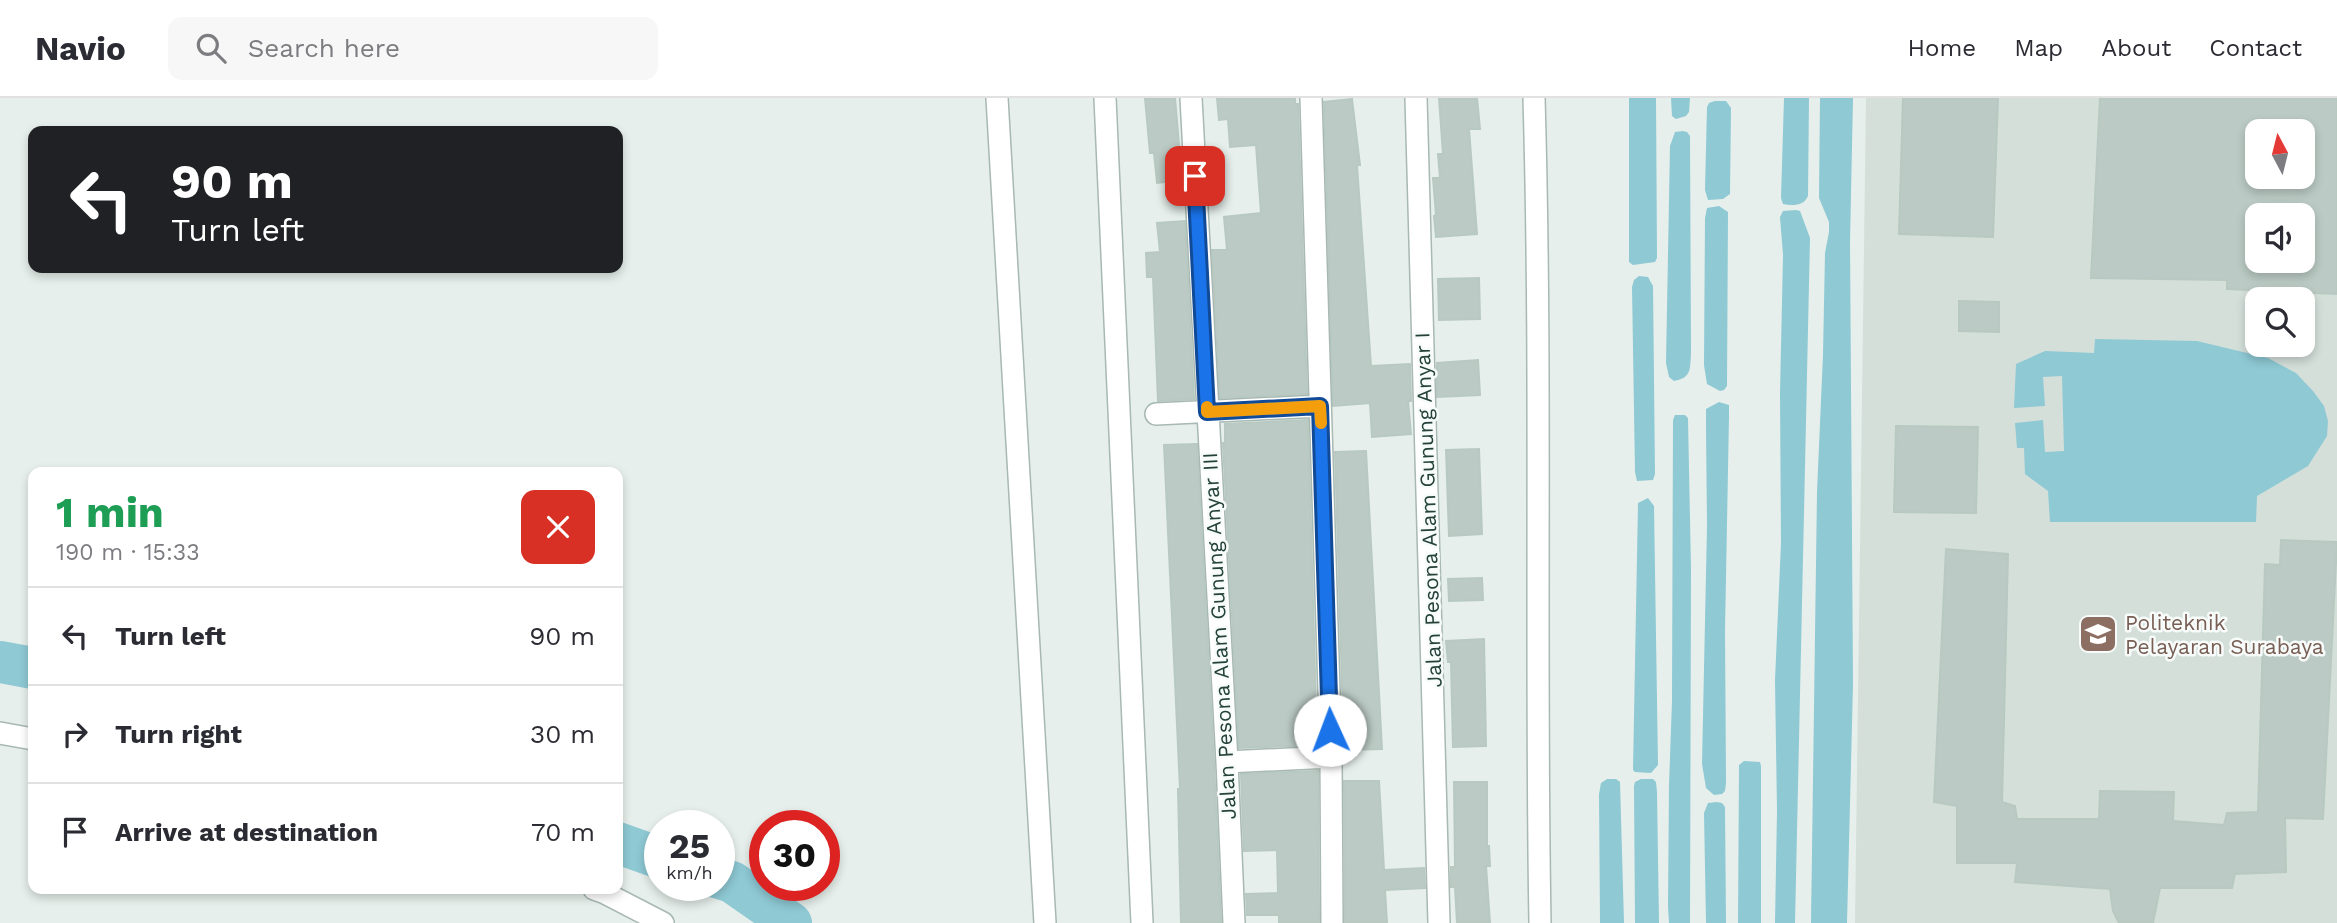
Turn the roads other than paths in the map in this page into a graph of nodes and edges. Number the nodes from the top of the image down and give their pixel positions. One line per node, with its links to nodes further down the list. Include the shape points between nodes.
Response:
1 (997, 98): 16 (street)
2 (1105, 98): 17 (street)
3 (1191, 98): 8 (street, Jalan Pesona Alam Gunung Anyar III)
4 (1311, 98): 7 (street)
5 (1416, 98): 20 (street, Jalan Pesona Alam Gunung Anyar I)
6 (1534, 98): 21 (street)
7 (1320, 406): 8 (street); 12 (street)
8 (1207, 412): 9 (street); 13 (street, Jalan Pesona Alam Gunung Anyar III)
9 (1156, 414)
10 (0, 733): 11 (street)
11 (28, 738)
12 (1331, 757): 13 (street); 19 (street)
13 (1227, 762): 18 (street, Jalan Pesona Alam Gunung Anyar III)
14 (609, 894): 15 (street)
15 (663, 923)
16 (1045, 923)
17 (1142, 923)
18 (1234, 923)
19 (1332, 923)
20 (1439, 923)
21 (1540, 923)

